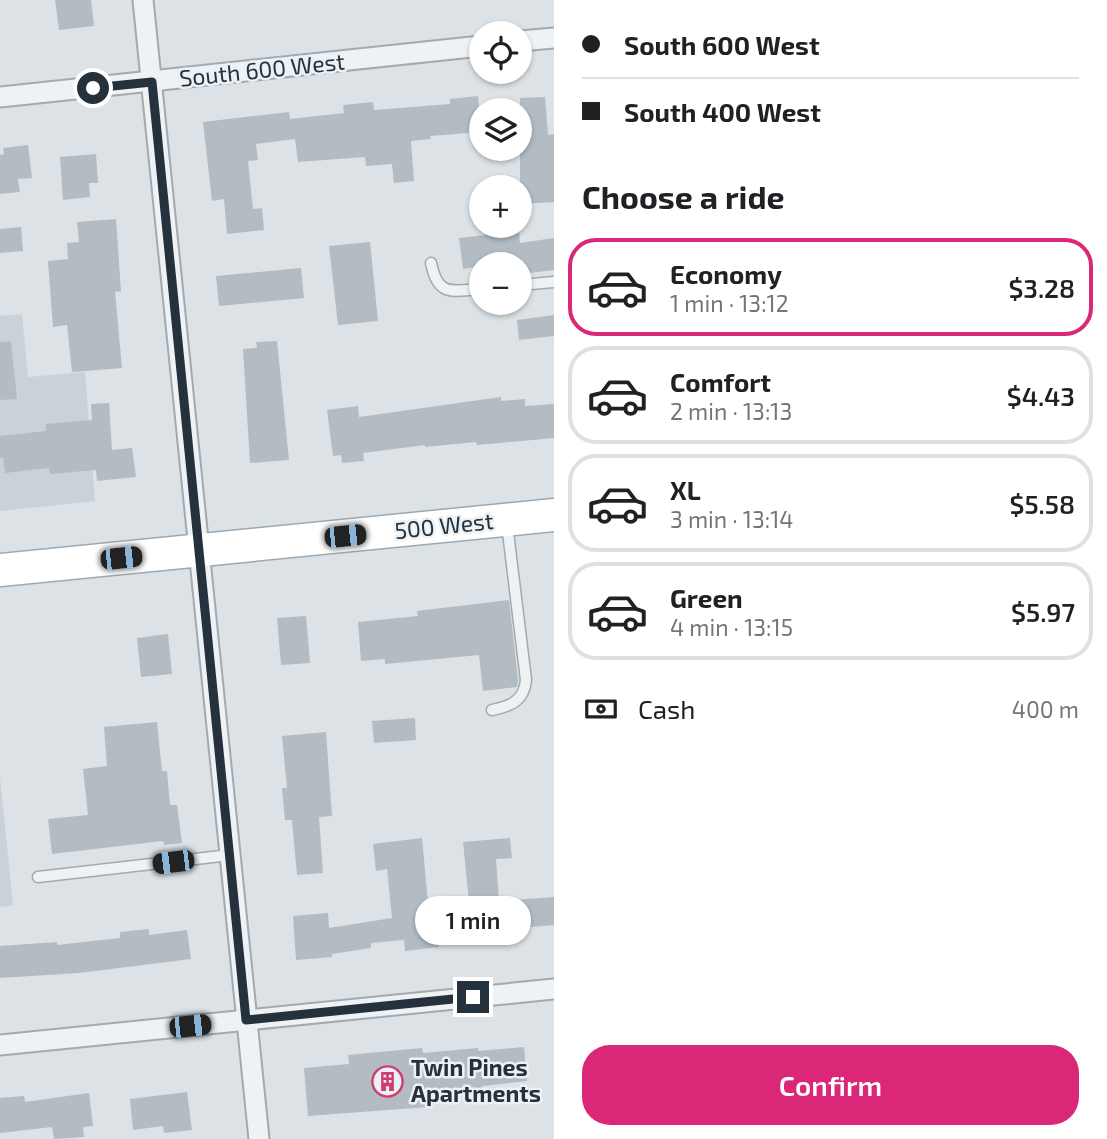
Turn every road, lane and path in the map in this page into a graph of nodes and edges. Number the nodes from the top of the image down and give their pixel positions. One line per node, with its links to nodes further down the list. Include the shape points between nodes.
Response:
1 (143, 0): 5 (street)
2 (554, 38): 3 (street)
3 (532, 40)
4 (469, 47): 5 (street, South 600 West)
5 (152, 82): 6 (street, South 600 West); 13 (street)
6 (0, 97)
7 (431, 263): 10 (lane, via 440,288)
8 (554, 282): 9 (lane)
9 (532, 284)
10 (469, 289)
11 (554, 515): 12 (main road, 500 West)
12 (506, 520): 13 (main road, 500 West); 15 (lane, via 526,687 516,702)
13 (200, 550): 14 (main road, 500 West); 16 (street)
14 (0, 570)
15 (492, 710)
16 (230, 855): 17 (lane); 19 (street)
17 (38, 877)
18 (554, 989): 19 (street)
19 (246, 1020): 20 (street); 21 (street)
20 (0, 1045)
21 (259, 1139)

